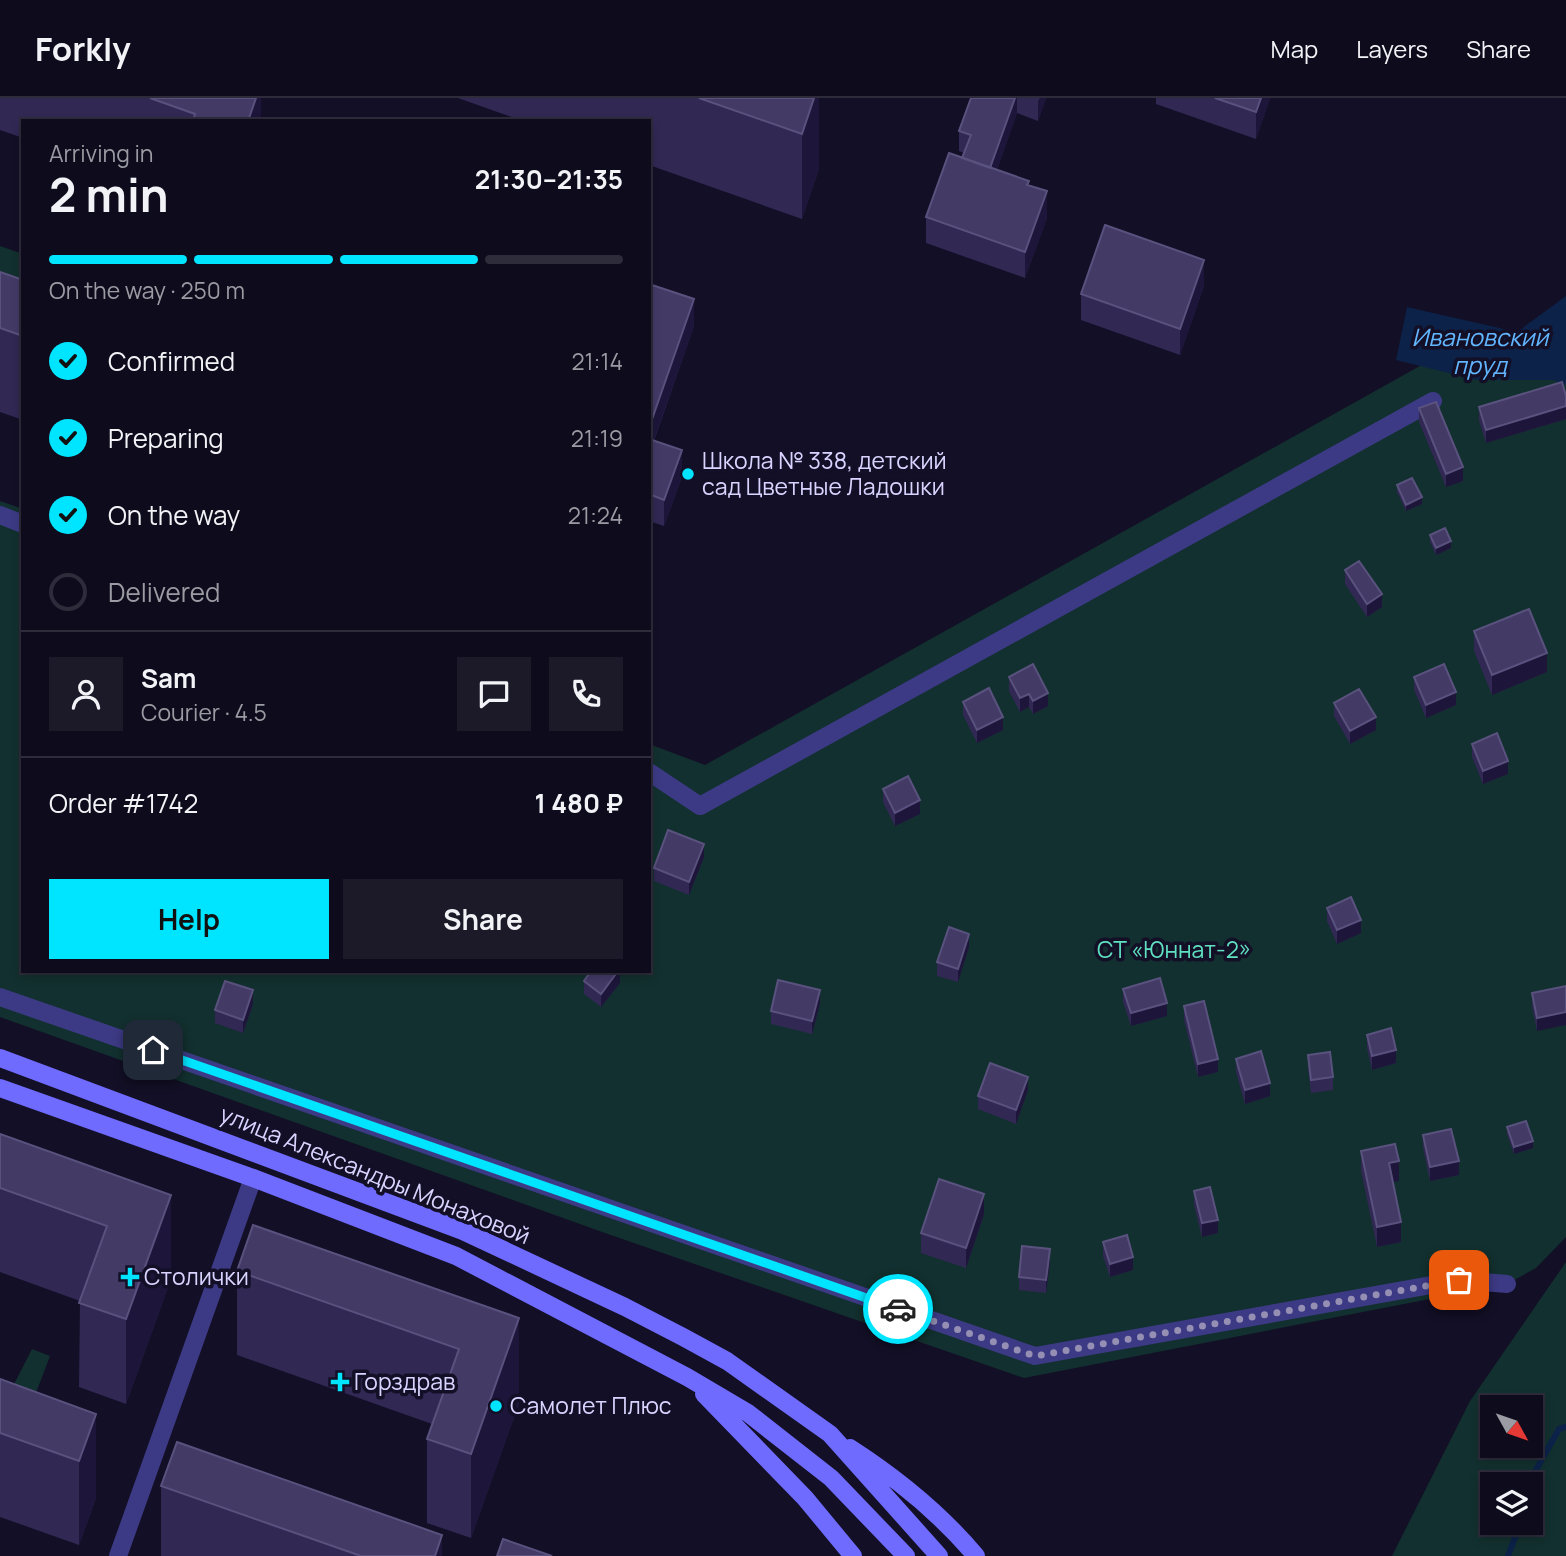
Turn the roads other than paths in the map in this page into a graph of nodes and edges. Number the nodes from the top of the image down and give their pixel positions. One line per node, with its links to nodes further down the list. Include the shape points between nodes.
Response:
1 (1433, 401): 4 (street, via 700,806)
2 (0, 515): 3 (street)
3 (21, 523)
4 (651, 773)
5 (0, 998): 9 (street, via 1035,1356 1459,1280)
6 (0, 1058): 11 (main road, улица Александры Монаховой, via 463,1231 716,1355)
7 (0, 1088): 8 (main road, улица Александры Монаховой)
8 (253, 1178): 10 (main road, улица Александры Монаховой, via 456,1256); 12 (street)
9 (1507, 1284)
10 (687, 1377): 13 (main road, via 805,1498); 14 (main road, улица Александры Монаховой, via 748,1413 810,1461)
11 (830, 1434): 15 (main road, улица Александры Монаховой); 16 (main road, via 920,1497)
12 (118, 1556)
13 (853, 1556)
14 (906, 1556)
15 (939, 1556)
16 (976, 1556)

